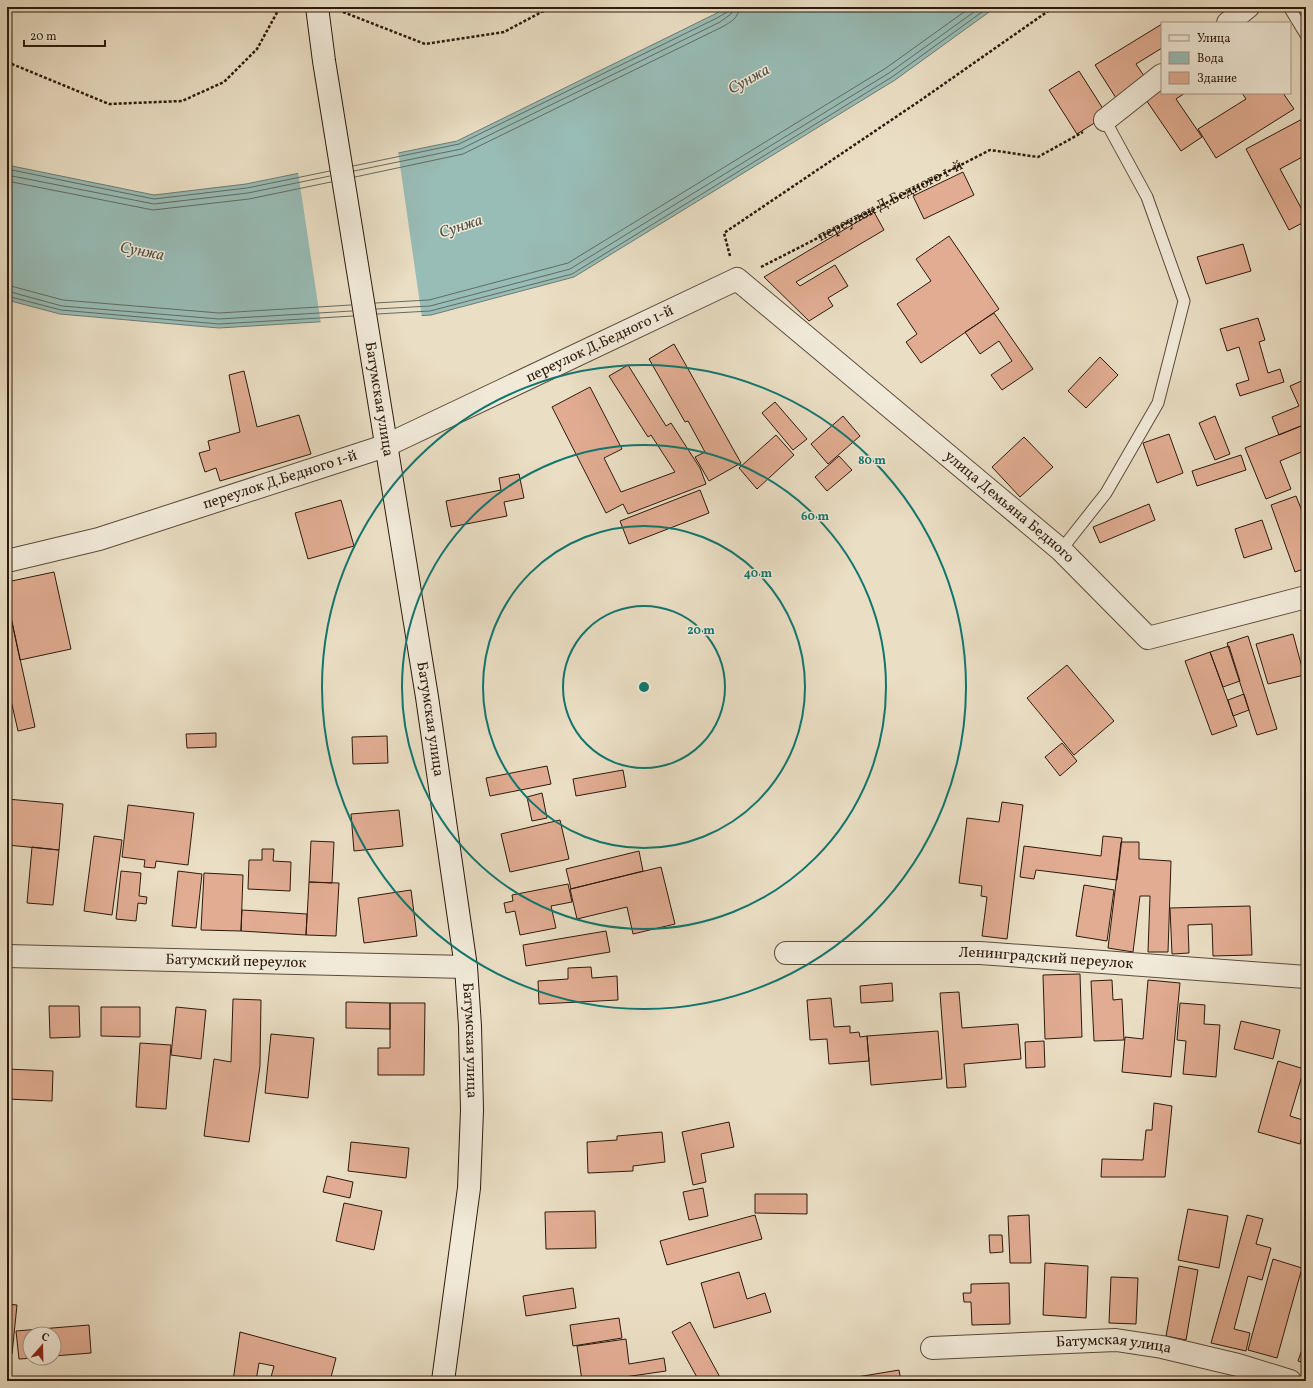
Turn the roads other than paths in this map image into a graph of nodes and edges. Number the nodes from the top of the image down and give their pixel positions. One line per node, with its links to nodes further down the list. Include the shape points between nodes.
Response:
1 (317, 7): 9 (street, Батумская улица)
2 (1248, 7): 4 (street)
3 (1289, 7): 5 (lane)
4 (1229, 22)
5 (1306, 35)
6 (1161, 76): 7 (street)
7 (1105, 120): 10 (lane, via 1147,197 1184,301 1158,403 1106,493)
8 (737, 279): 9 (street, переулок Д.Бедного 1-й); 10 (street, улица Демьяна Бедного)
9 (385, 446): 11 (street, переулок Д.Бедного 1-й, via 99,539); 15 (street, Батумская улица, via 427,697)
10 (1061, 550): 12 (street, улица Демьяна Бедного, via 1148,638)
11 (7, 561)
12 (1306, 597)
13 (786, 953): 16 (street, Ленинградский переулок, via 980,953)
14 (7, 956): 15 (street, Батумский переулок)
15 (466, 967): 18 (street, Батумская улица, via 472,1110 469,1188)
16 (1306, 977)
17 (932, 1348): 19 (street, Батумская улица, via 1116,1340 1162,1347 1231,1363)
18 (443, 1381)
19 (1290, 1381)

